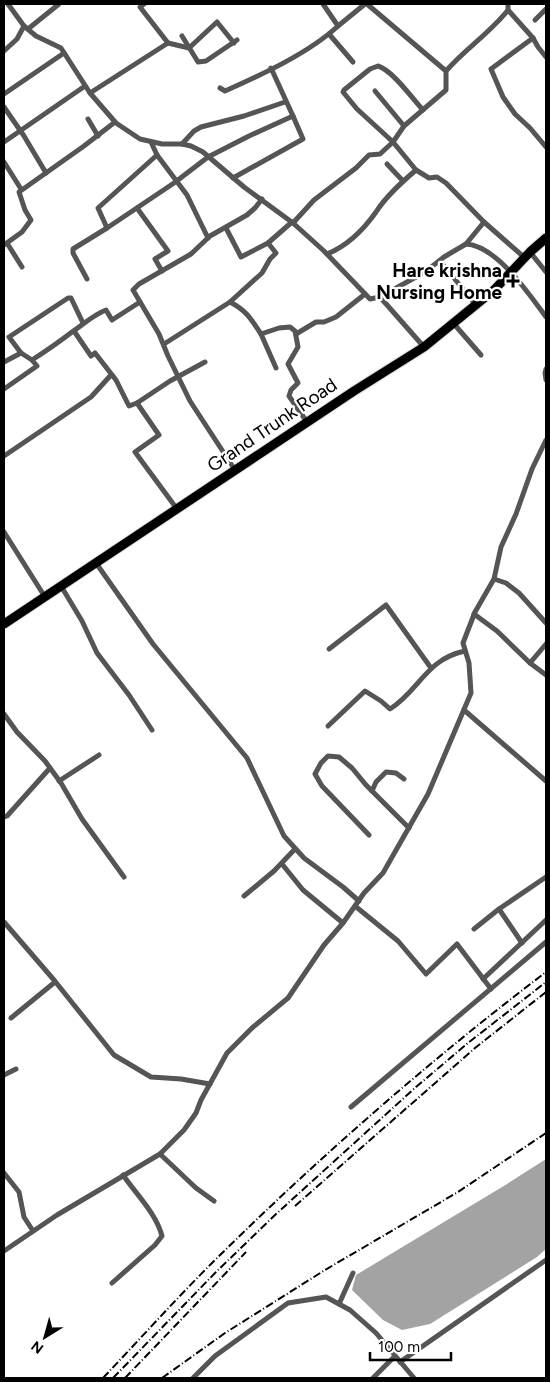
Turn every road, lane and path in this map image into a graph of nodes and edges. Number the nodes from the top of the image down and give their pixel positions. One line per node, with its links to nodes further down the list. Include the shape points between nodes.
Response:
1 (59, 4): 12 (street)
2 (144, 4): 16 (street, via 140,7)
3 (323, 4): 11 (street)
4 (366, 4): 11 (street); 25 (street)
5 (508, 4): 9 (street)
6 (9, 5): 8 (street); 12 (street)
7 (546, 9): 10 (street)
8 (4, 10)
9 (508, 10): 15 (street); 25 (street)
10 (535, 20)
11 (338, 26): 13 (street)
12 (26, 27): 18 (street); 19 (street)
13 (329, 34): 22 (street); 24 (street)
14 (182, 36): 17 (street)
15 (533, 38): 20 (street); 44 (street, via 491,69 514,114)
16 (168, 43): 17 (street); 29 (street)
17 (189, 48): 21 (street, via 198,62); 21 (street, via 217,22 236,42)
18 (4, 51)
19 (64, 53): 26 (street); 30 (street)
20 (546, 57)
21 (206, 61): 23 (street)
22 (353, 62)
23 (210, 67)
24 (271, 68): 27 (street, via 225,91); 31 (street)
25 (446, 71): 33 (street, via 446,90)
26 (85, 86): 29 (street); 38 (street)
27 (220, 88)
28 (375, 91): 37 (street)
29 (90, 93): 36 (street)
30 (4, 94)
31 (285, 102): 34 (street); 43 (street, via 194,130)
32 (4, 106): 38 (street)
33 (423, 110): 37 (street); 42 (street, via 382,67 378,66 344,90 353,105)
34 (293, 116): 46 (street); 51 (street, via 303,139)
35 (88, 119): 39 (street)
36 (115, 122): 39 (street); 41 (street, via 140,139)
37 (404, 126): 42 (street)
38 (21, 131): 40 (street); 50 (street)
39 (98, 136): 50 (street)
40 (4, 142)
41 (152, 142): 43 (street); 45 (street)
42 (393, 142): 49 (street); 57 (street, via 380,154 368,155)
43 (182, 144): 46 (street)
44 (546, 147)
45 (157, 155): 52 (street); 59 (street, via 98,208)
46 (208, 157): 51 (street); 52 (street)
47 (4, 162): 54 (street)
48 (387, 164): 53 (street)
49 (416, 170): 53 (street); 58 (street, via 446,183)
50 (46, 173): 54 (street)
51 (233, 178): 55 (street)
52 (177, 181): 56 (street); 61 (street, via 188,194)
53 (403, 181): 66 (street, via 366,226)
54 (21, 189): 64 (street, via 19,197 31,220 22,232)
55 (262, 200): 57 (street); 60 (street)
56 (137, 208): 59 (street); 70 (street, via 168,251 155,259)
57 (292, 222): 63 (street); 66 (street)
58 (484, 222): 65 (street); 67 (street)
59 (107, 228): 73 (street, via 73,249)
60 (226, 228): 61 (street); 63 (street, via 241,257)
61 (208, 238): 70 (street, via 191,254)
62 (546, 238): 67 (main road, Grand Trunk Road)
63 (268, 243): 77 (street, via 276,253 262,273)
64 (5, 244): 69 (street)
65 (466, 244): 68 (street); 71 (street, via 485,250)
66 (327, 254): 74 (street)
67 (527, 255): 71 (main road, Grand Trunk Road); 72 (street)
68 (440, 261): 75 (street); 78 (street)
69 (22, 267)
70 (162, 271): 76 (street, via 133,290)
71 (512, 272): 78 (main road, Grand Trunk Road); 79 (street)
72 (546, 272)
73 (87, 279)
74 (365, 294): 75 (street, via 370,299); 84 (street, via 336,317 316,322)
75 (380, 297): 86 (street)
76 (140, 302): 80 (street, via 112,320 106,310); 85 (street)
77 (230, 302): 83 (street, via 251,317); 85 (street)
78 (476, 306): 81 (main road, Grand Trunk Road)
79 (546, 317)
80 (83, 323): 82 (street); 87 (street, via 71,298 68,298 9,337)
81 (454, 324): 86 (main road, Grand Trunk Road); 88 (street)
82 (74, 331): 89 (street); 94 (street, via 91,356 96,353)
83 (261, 334): 84 (street, via 290,327); 92 (street)
84 (296, 334): 99 (street, via 298,347 288,364 298,383 290,396)
85 (164, 344): 95 (street)
86 (424, 348): 99 (main road, Grand Trunk Road)
87 (21, 353): 89 (street); 90 (street)
88 (480, 355)
89 (32, 360): 97 (street, via 37,366)
90 (4, 362)
91 (205, 362): 95 (street)
92 (276, 368)
93 (546, 369): 96 (street)
94 (111, 375): 98 (street, via 129,406); 102 (street, via 91,397)
95 (178, 377): 98 (street); 103 (street)
96 (546, 380)
97 (4, 389)
98 (137, 403): 104 (street, via 159,435 135,452)
99 (307, 422): 103 (main road, Grand Trunk Road)
100 (546, 440): 101 (street)
101 (544, 449): 107 (street, via 532,469 502,547)
102 (4, 456)
103 (235, 470): 104 (main road, Grand Trunk Road)
104 (177, 509): 106 (main road, Grand Trunk Road)
105 (4, 532): 109 (street)
106 (96, 563): 108 (main road, Grand Trunk Road); 132 (street, via 153,644 248,758 284,836)
107 (494, 579): 110 (street); 111 (street, via 506,582)
108 (61, 586): 109 (main road, Grand Trunk Road); 122 (street, via 97,652)
109 (45, 597): 112 (main road, Grand Trunk Road)
110 (474, 614): 115 (street, via 463,643); 116 (street)
111 (546, 623)
112 (4, 624)
113 (546, 644): 116 (street)
114 (329, 649): 117 (street, via 386,605)
115 (465, 651): 117 (street); 119 (street, via 471,693)
116 (530, 663): 118 (street)
117 (431, 668): 121 (street, via 390,709 365,691)
118 (546, 675)
119 (464, 710): 127 (street); 130 (street, via 428,794)
120 (4, 714): 124 (street)
121 (328, 726)
122 (152, 730)
123 (99, 755): 126 (street)
124 (50, 768): 126 (street); 129 (street)
125 (404, 779): 128 (street, via 386,772)
126 (59, 781): 134 (street)
127 (546, 782)
128 (372, 791): 130 (street); 131 (street, via 339,757 328,756 315,774 322,786)
129 (4, 818)
130 (409, 828): 137 (street, via 383,873)
131 (369, 834)
132 (296, 849): 133 (street); 137 (street)
133 (282, 864): 136 (street); 142 (street, via 303,890)
134 (124, 876)
135 (546, 877): 139 (street)
136 (244, 896)
137 (359, 901): 138 (street)
138 (355, 906): 142 (street); 146 (street, via 398,941 426,974 456,944)
139 (499, 909): 143 (street); 145 (street)
140 (546, 920): 145 (street)
141 (4, 922): 147 (street)
142 (343, 923): 152 (street, via 288,998 227,1054)
143 (474, 929)
144 (546, 942): 148 (street)
145 (522, 943): 146 (street)
146 (483, 979): 148 (street)
147 (55, 982): 149 (street); 152 (street, via 114,1055 151,1077)
148 (491, 989): 153 (street)
149 (11, 1018)
150 (16, 1069): 151 (street)
151 (4, 1075)
152 (210, 1084): 154 (street, via 184,1130)
153 (351, 1107)
154 (160, 1154): 156 (street); 157 (street, via 196,1188)
155 (4, 1172): 158 (street, via 19,1192 24,1217)
156 (123, 1175): 158 (street); 162 (street, via 160,1227 162,1236)
157 (214, 1200)
158 (33, 1232): 159 (street)
159 (4, 1251)
160 (546, 1260): 165 (street)
161 (353, 1273): 163 (street)
162 (112, 1283)
163 (339, 1304): 164 (street, via 376,1333); 166 (street, via 326,1297 288,1303 215,1356)
164 (395, 1356): 165 (street); 167 (street)
165 (400, 1362): 168 (street)
166 (193, 1378)
167 (373, 1378)
168 (414, 1378)

